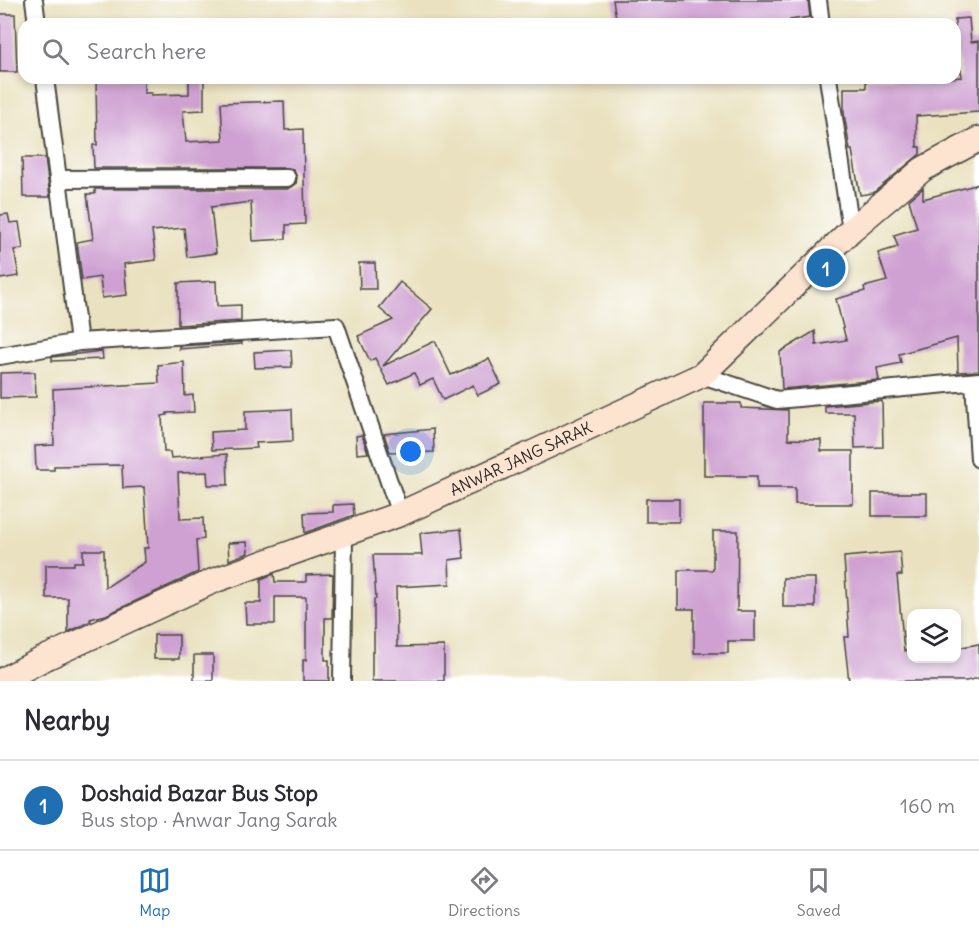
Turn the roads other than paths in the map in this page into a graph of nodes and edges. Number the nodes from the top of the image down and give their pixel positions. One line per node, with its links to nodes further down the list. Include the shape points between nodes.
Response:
1 (34, 0): 3 (street)
2 (818, 0): 4 (street)
3 (36, 18)
4 (820, 18)
5 (46, 84): 9 (street)
6 (829, 84): 10 (street)
7 (979, 139): 10 (main road, ANWAR JANG SARAK, via 923,169)
8 (288, 178): 9 (street)
9 (58, 179): 11 (street)
10 (851, 230): 13 (main road, ANWAR JANG SARAK)
11 (79, 342): 12 (street); 16 (street, via 336,326)
12 (0, 356)
13 (702, 375): 14 (street, via 777,400); 16 (main road, ANWAR JANG SARAK)
14 (977, 381): 15 (street)
15 (979, 459)
16 (400, 514): 17 (main road, ANWAR JANG SARAK)
17 (344, 534): 18 (main road, ANWAR JANG SARAK, via 213,581); 19 (street)
18 (1, 681)
19 (342, 681)

